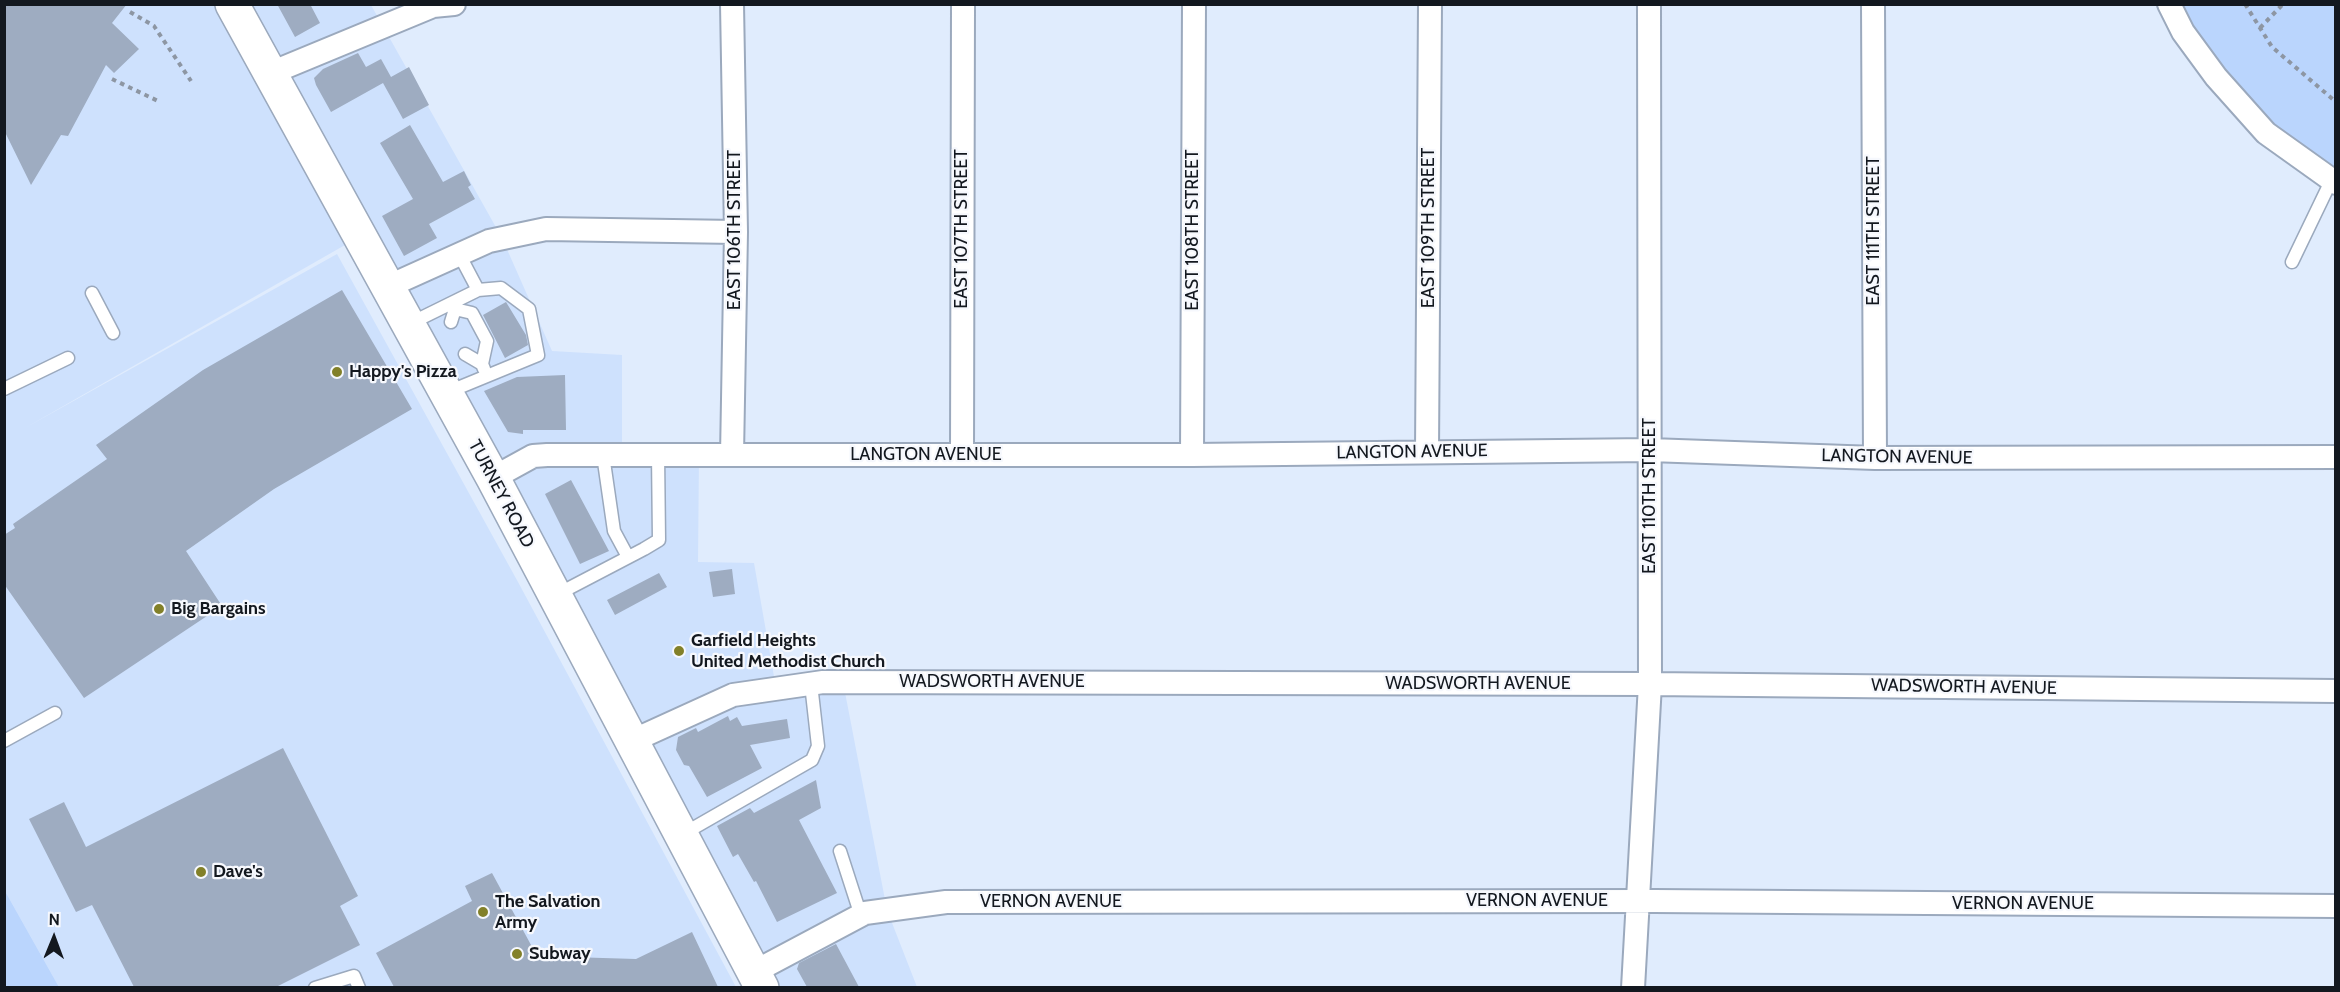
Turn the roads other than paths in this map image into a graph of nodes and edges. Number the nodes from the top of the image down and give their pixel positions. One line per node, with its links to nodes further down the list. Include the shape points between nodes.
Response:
1 (232, 4): 10 (main road, TURNEY ROAD)
2 (454, 4): 10 (street, via 433,6)
3 (732, 4): 12 (street, EAST 106TH STREET)
4 (963, 4): 32 (street, EAST 107TH STREET)
5 (1194, 4): 34 (street, EAST 108TH STREET)
6 (1430, 4): 29 (street, EAST 109TH STREET)
7 (1649, 4): 28 (street, EAST 110TH STREET)
8 (1873, 4): 36 (street, EAST 111TH STREET)
9 (2169, 4): 11 (street, via 2183,32 2216,77 2266,133)
10 (271, 73): 15 (main road, TURNEY ROAD)
11 (2333, 182): 14 (lane)
12 (736, 232): 13 (street, via 546,229 489,241); 33 (street, EAST 106TH STREET)
13 (459, 254): 15 (street); 16 (lane)
14 (2292, 262)
15 (387, 287): 20 (main road, TURNEY ROAD)
16 (478, 290): 18 (lane); 25 (lane, via 501,288 528,309 538,355)
17 (92, 293): 21 (lane)
18 (454, 306): 19 (lane); 20 (lane); 24 (lane, via 472,313 487,341)
19 (451, 322)
20 (408, 324): 27 (main road, TURNEY ROAD)
21 (113, 333)
22 (465, 354): 24 (lane)
23 (68, 358): 26 (lane)
24 (482, 363): 25 (lane)
25 (487, 375): 27 (lane)
26 (4, 389)
27 (447, 393): 37 (main road, TURNEY ROAD)
28 (1650, 450): 29 (street, LANGTON AVENUE); 36 (street, LANGTON AVENUE); 41 (street, EAST 110TH STREET)
29 (1427, 451): 34 (street, LANGTON AVENUE)
30 (603, 454): 31 (street, LANGTON AVENUE); 37 (street, LANGTON AVENUE, via 533,456); 38 (lane, via 614,531)
31 (658, 454): 33 (street, LANGTON AVENUE); 38 (lane, via 658,540)
32 (962, 454): 33 (street, LANGTON AVENUE); 34 (street, LANGTON AVENUE)
33 (732, 455)
34 (1192, 455)
35 (2336, 457): 36 (street, LANGTON AVENUE)
36 (1875, 458)
37 (494, 478): 39 (main road, TURNEY ROAD)
38 (628, 557): 39 (lane)
39 (556, 595): 45 (main road, TURNEY ROAD)
40 (811, 684): 41 (street, WADSWORTH AVENUE); 45 (street, WADSWORTH AVENUE, via 733,695); 46 (lane, via 818,746 812,760)
41 (1650, 684): 42 (street, WADSWORTH AVENUE); 48 (street, EAST 110TH STREET)
42 (2336, 691)
43 (56, 713): 44 (lane)
44 (4, 741)
45 (632, 741): 46 (main road, TURNEY ROAD)
46 (682, 835): 51 (main road, TURNEY ROAD)
47 (840, 851): 50 (lane)
48 (1636, 901): 49 (street, VERNON AVENUE); 50 (street, VERNON AVENUE, via 946,902); 54 (street, EAST 110TH STREET)
49 (2336, 906)
50 (861, 916): 51 (street, VERNON AVENUE)
51 (758, 980)
52 (315, 987): 53 (lane, via 354,976)
53 (359, 987)
54 (1633, 987)

